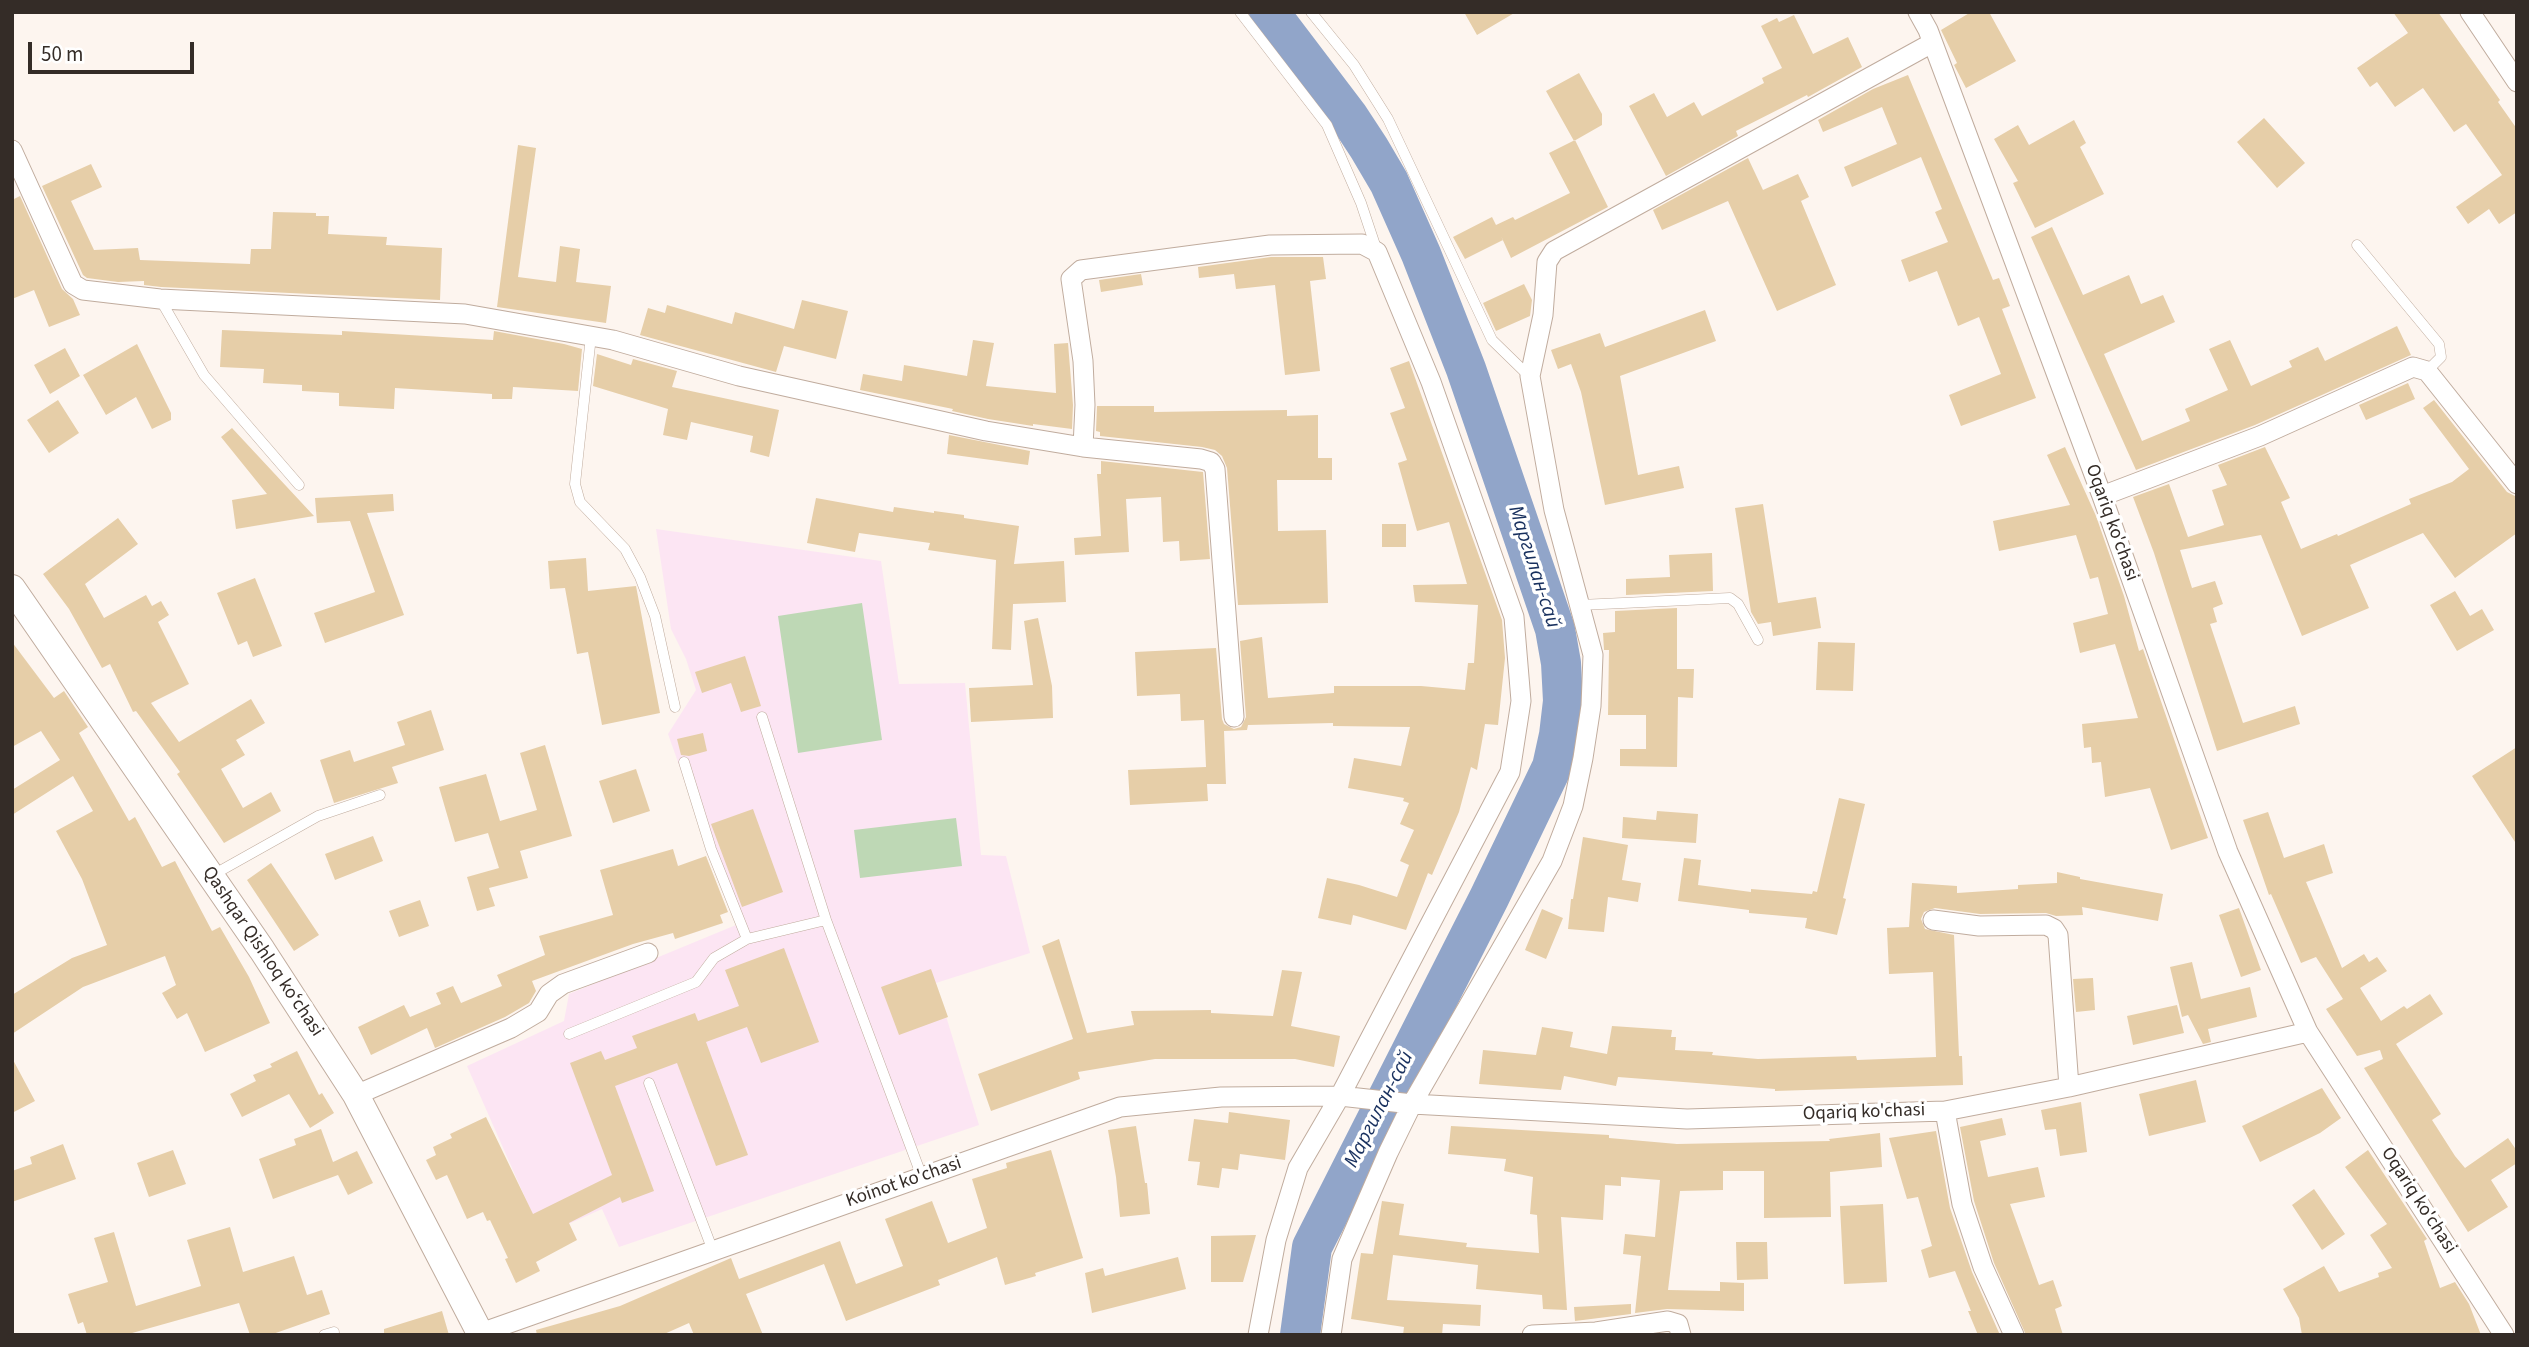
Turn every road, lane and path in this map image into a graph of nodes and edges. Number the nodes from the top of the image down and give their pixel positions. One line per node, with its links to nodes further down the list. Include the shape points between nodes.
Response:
1 (1240, 12): 9 (lane, via 1327,125)
2 (1311, 12): 13 (lane, via 1354,65 1388,119 1492,340)
3 (1918, 12): 5 (street, Oqariq ko'chasi)
4 (2470, 12): 6 (street)
5 (1932, 43): 13 (street, via 1554,251 1547,262 1543,315); 17 (street, Oqariq ko'chasi)
6 (2517, 82)
7 (12, 150): 10 (street, via 74,284 83,290)
8 (2357, 245): 12 (lane, via 2439,344 2441,357)
9 (1377, 252): 14 (street, via 1362,244 1270,245 1082,270 1071,279 1083,361); 36 (street, via 1431,382 1514,617 1521,701 1510,772)
10 (160, 299): 11 (street, via 465,314); 16 (lane, via 204,375)
11 (591, 336): 14 (street, via 739,376 986,431); 21 (lane, via 575,484 580,502 625,549 640,577 655,616)
12 (2427, 371): 15 (street); 17 (street, via 2413,367 2260,436)
13 (1530, 376): 19 (street, via 1554,510)
14 (1083, 447): 23 (street, via 1201,459 1215,469)
15 (2517, 484)
16 (299, 485)
17 (2102, 496): 31 (street, Oqariq ko'chasi, via 2228,852)
18 (12, 588): 26 (main road, Qashqar Qishloq koʻchasi)
19 (1580, 605): 20 (lane, via 1730,598); 37 (street, via 1593,655 1591,706 1573,806 1552,861)
20 (1758, 640)
21 (675, 707)
22 (762, 717): 27 (lane)
23 (1234, 717)
24 (684, 762): 29 (lane, via 710,849)
25 (380, 795): 26 (lane, via 318,816)
26 (211, 876): 35 (main road, Qashqar Qishloq koʻchasi)
27 (826, 920): 29 (lane); 39 (lane)
28 (1933, 920): 34 (street, via 2054,929)
29 (747, 939): 32 (lane, via 714,958 695,982)
30 (648, 953): 35 (street, via 563,984 549,994 538,1012 511,1028)
31 (2308, 1032): 34 (street, Oqariq ko'chasi); 47 (street, Oqariq ko'chasi)
32 (569, 1034)
33 (649, 1083): 40 (lane)
34 (2069, 1087): 38 (street, Oqariq ko'chasi)
35 (356, 1095): 41 (main road, Qashqar Qishloq koʻchasi)
36 (1340, 1096): 37 (street, Koinot ko'chasi); 39 (street, Koinot ko'chasi, via 1222,1097 1120,1107); 42 (street, via 1298,1168 1276,1240)
37 (1412, 1104): 38 (street, Oqariq ko'chasi, via 1687,1119); 43 (street, via 1342,1259)
38 (1945, 1111): 46 (street, via 1962,1204 1983,1267)
39 (922, 1177): 40 (street, Koinot ko'chasi)
40 (713, 1251): 41 (street, Koinot ko'chasi)
41 (481, 1334)
42 (1258, 1335)
43 (1331, 1335)
44 (1532, 1335): 45 (street, via 1668,1321 1678,1324)
45 (1681, 1335)
46 (2014, 1335)
47 (2504, 1335)

